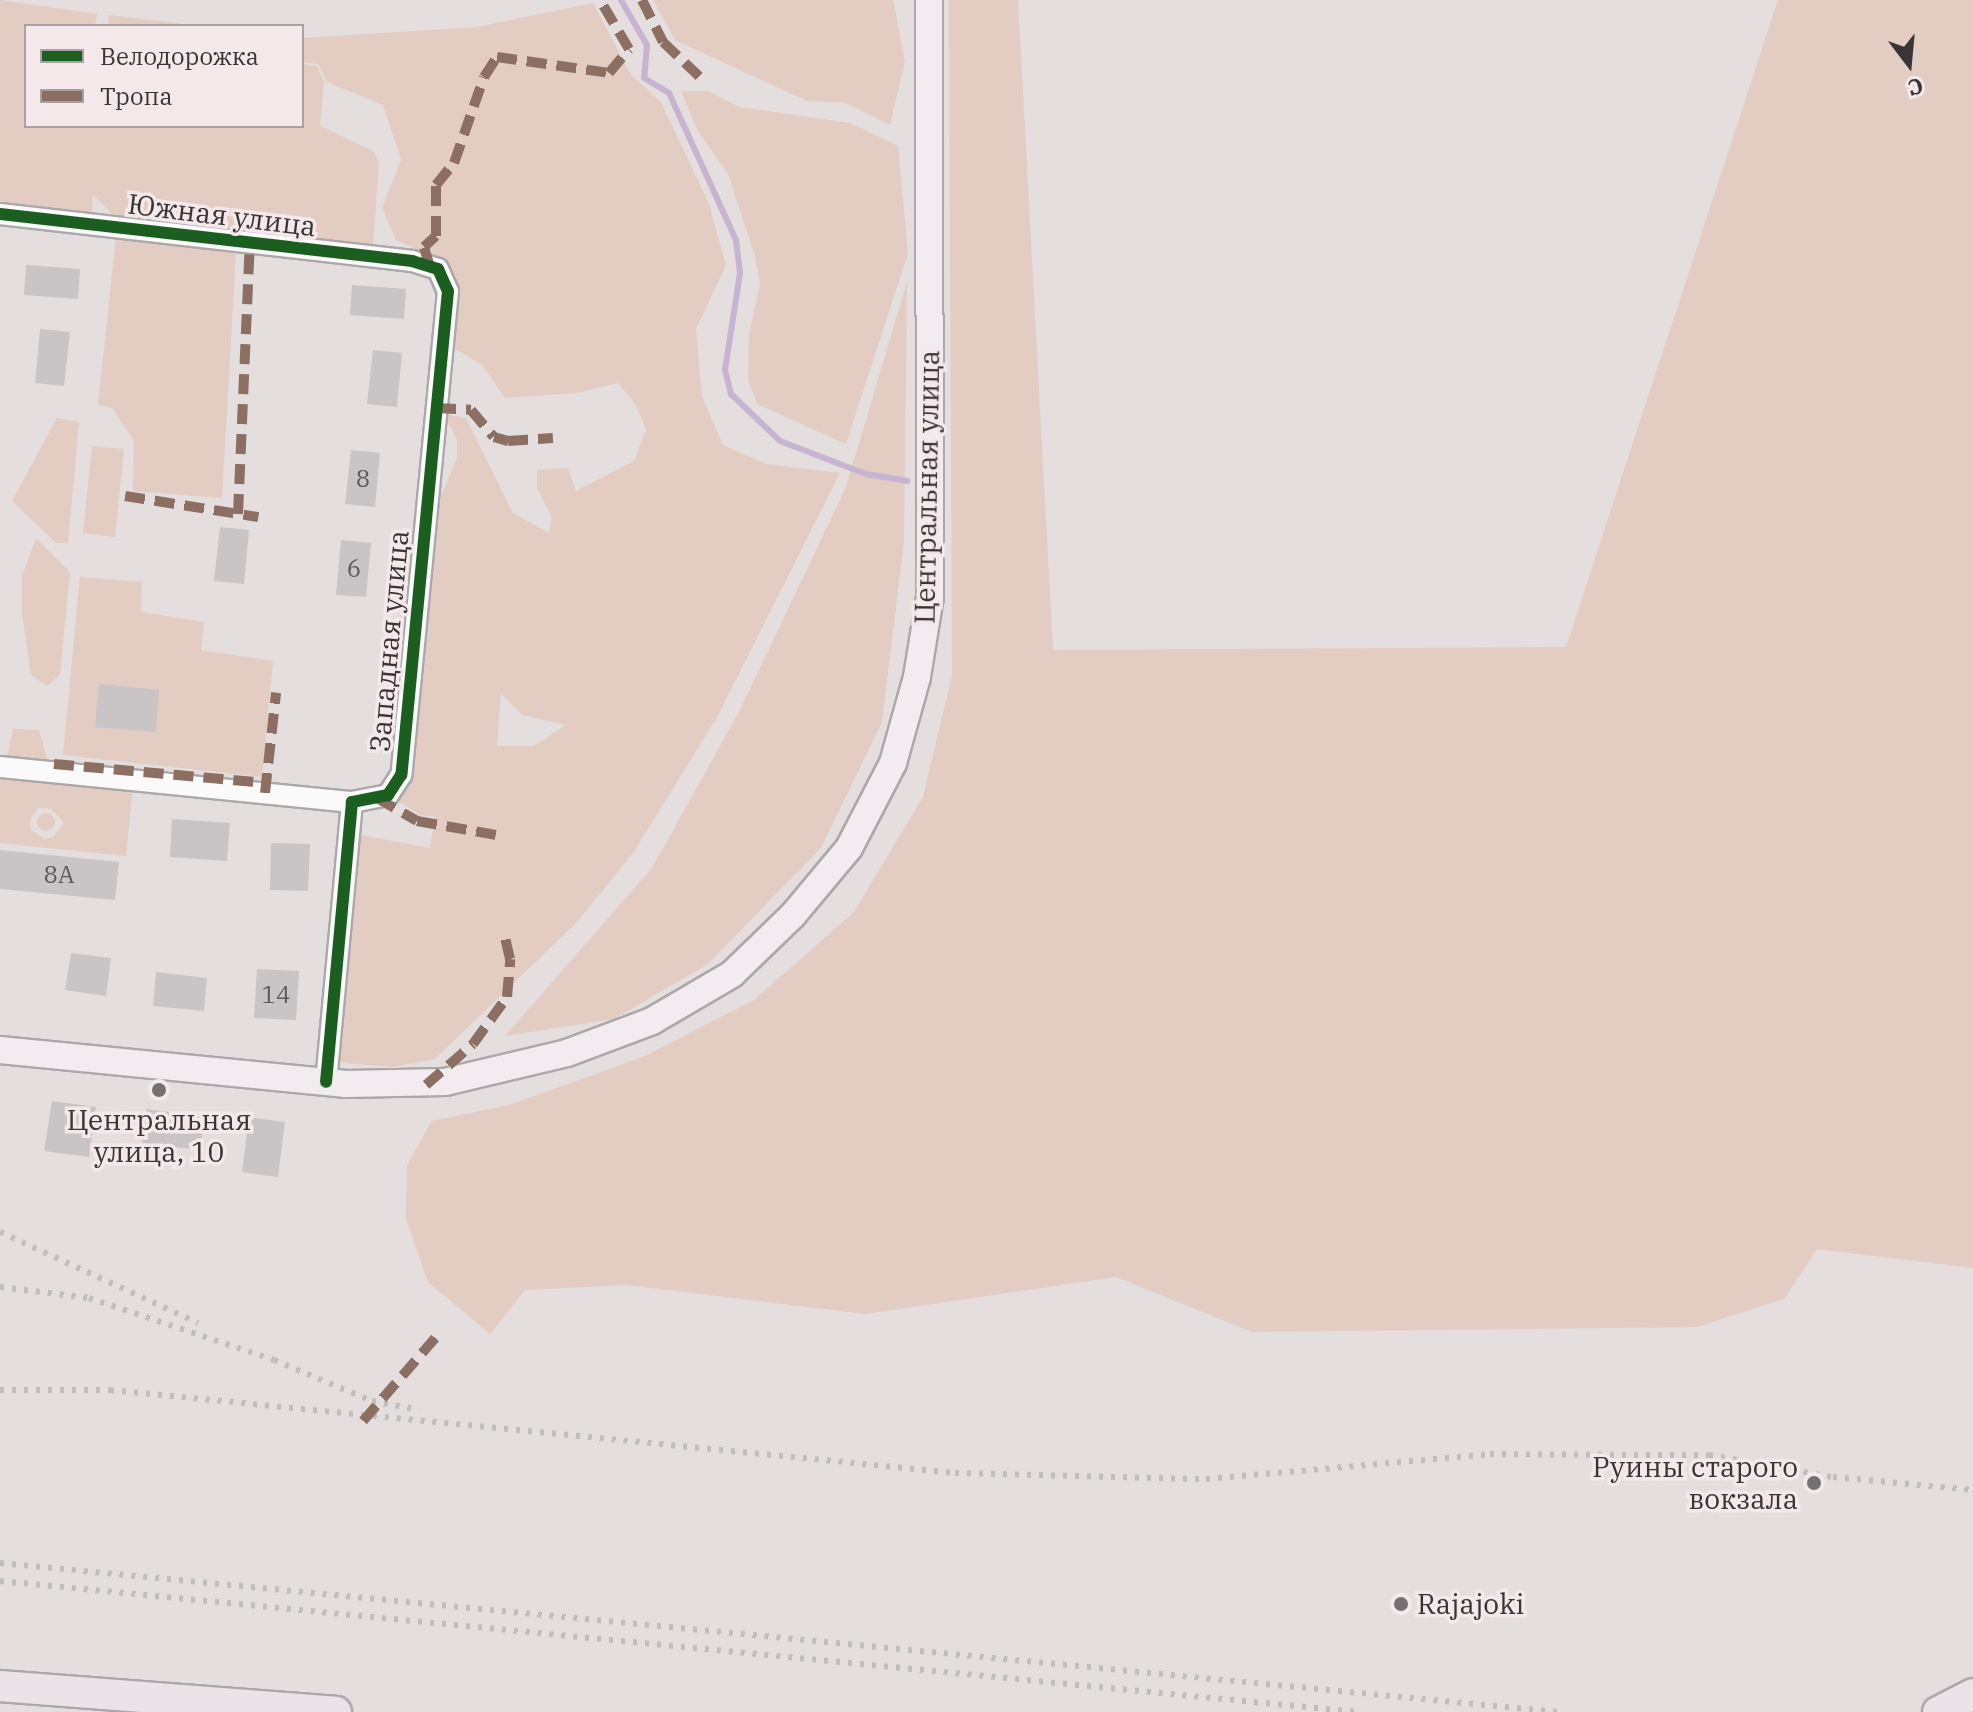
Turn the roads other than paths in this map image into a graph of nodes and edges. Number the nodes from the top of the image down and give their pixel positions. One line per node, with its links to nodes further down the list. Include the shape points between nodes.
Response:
1 (929, 0): 7 (main road, Центральная улица, via 930,597 917,677 893,763 849,848 793,915 732,974 652,1021 502,1072 418,1085)
2 (0, 214): 3 (street, Южная улица, via 412,261)
3 (438, 269): 5 (street, Западная улица, via 448,291 401,775 388,795)
4 (0, 767): 5 (street)
5 (352, 802): 7 (street)
6 (0, 1050): 7 (main road, Центральная улица)
7 (326, 1082)
8 (0, 1686): 10 (highway)
9 (1973, 1694): 11 (highway)
10 (336, 1712)
11 (1938, 1712)

